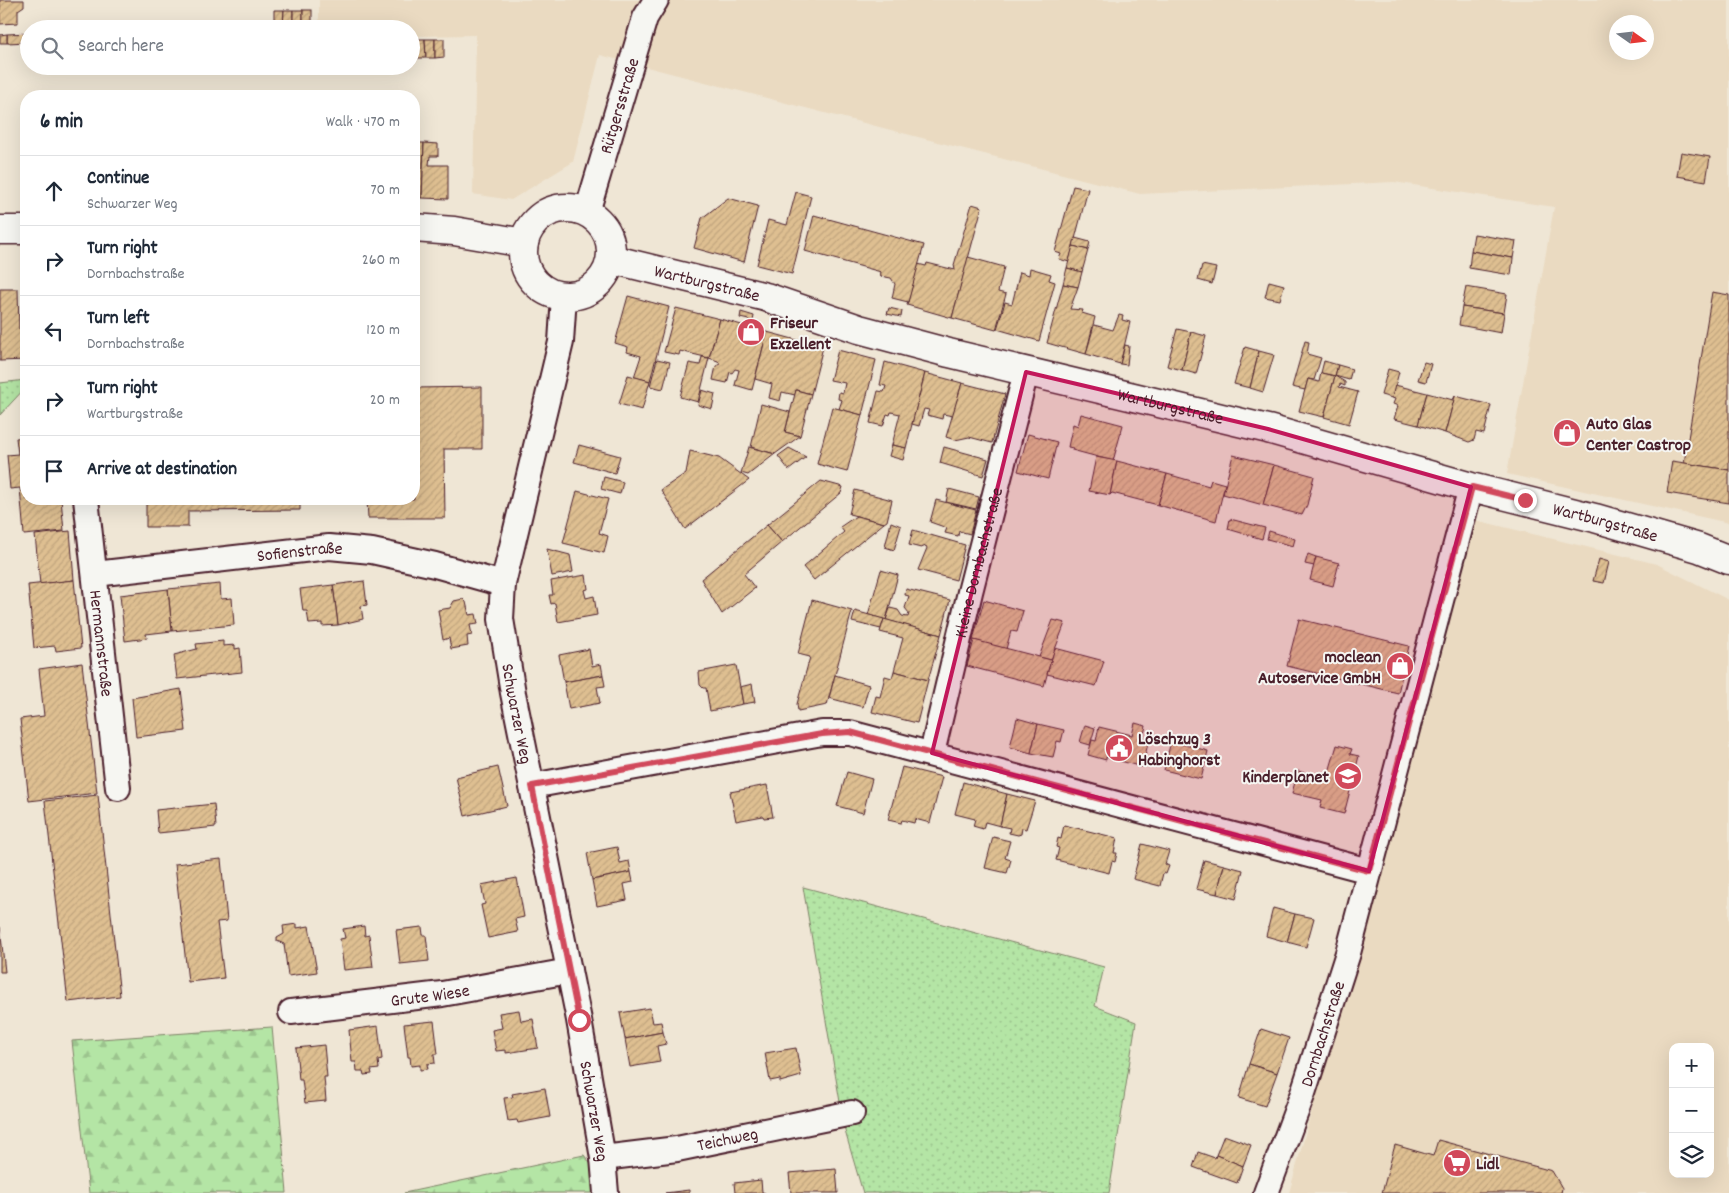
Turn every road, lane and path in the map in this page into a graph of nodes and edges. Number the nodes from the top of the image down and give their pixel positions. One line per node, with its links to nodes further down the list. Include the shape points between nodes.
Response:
1 (649, 2): 2 (street, Rütgersstraße)
2 (587, 212): 6 (main road, via 563,208 548,212 534,222); 7 (main road, via 607,232 611,245)
3 (420, 228): 6 (main road)
4 (0, 230): 5 (main road)
5 (20, 230)
6 (524, 243): 8 (main road, via 524,264 529,274 544,289)
7 (610, 259): 8 (main road, via 604,276 591,289); 9 (main road, Wartburgstraße, via 766,297 890,338)
8 (564, 296): 14 (street, Schwarzer Weg, via 561,342)
9 (1026, 372): 10 (main road, Wartburgstraße, via 1268,429); 15 (street, Kleine Dornbachstraße)
10 (1472, 487): 12 (main road, Wartburgstraße, via 1596,518); 18 (street, Dornbachstraße)
11 (87, 505): 13 (street, Hermannstraße)
12 (1729, 560)
13 (95, 574): 14 (street, Sofienstraße, via 329,547 381,553); 17 (street, Hermannstraße)
14 (503, 584): 16 (street, Schwarzer Weg, via 501,619)
15 (932, 753): 16 (street, via 850,732 822,734); 18 (street)
16 (532, 786): 19 (street, Schwarzer Weg)
17 (118, 788)
18 (1369, 871): 24 (street, Dornbachstraße, via 1348,953)
19 (569, 971): 20 (street, Grute Wiese, via 442,994); 22 (street, Schwarzer Weg)
20 (291, 1012)
21 (852, 1113): 22 (street, Teichweg, via 677,1149)
22 (603, 1158): 23 (street, Schwarzer Weg)
23 (606, 1193)
24 (1266, 1193)

